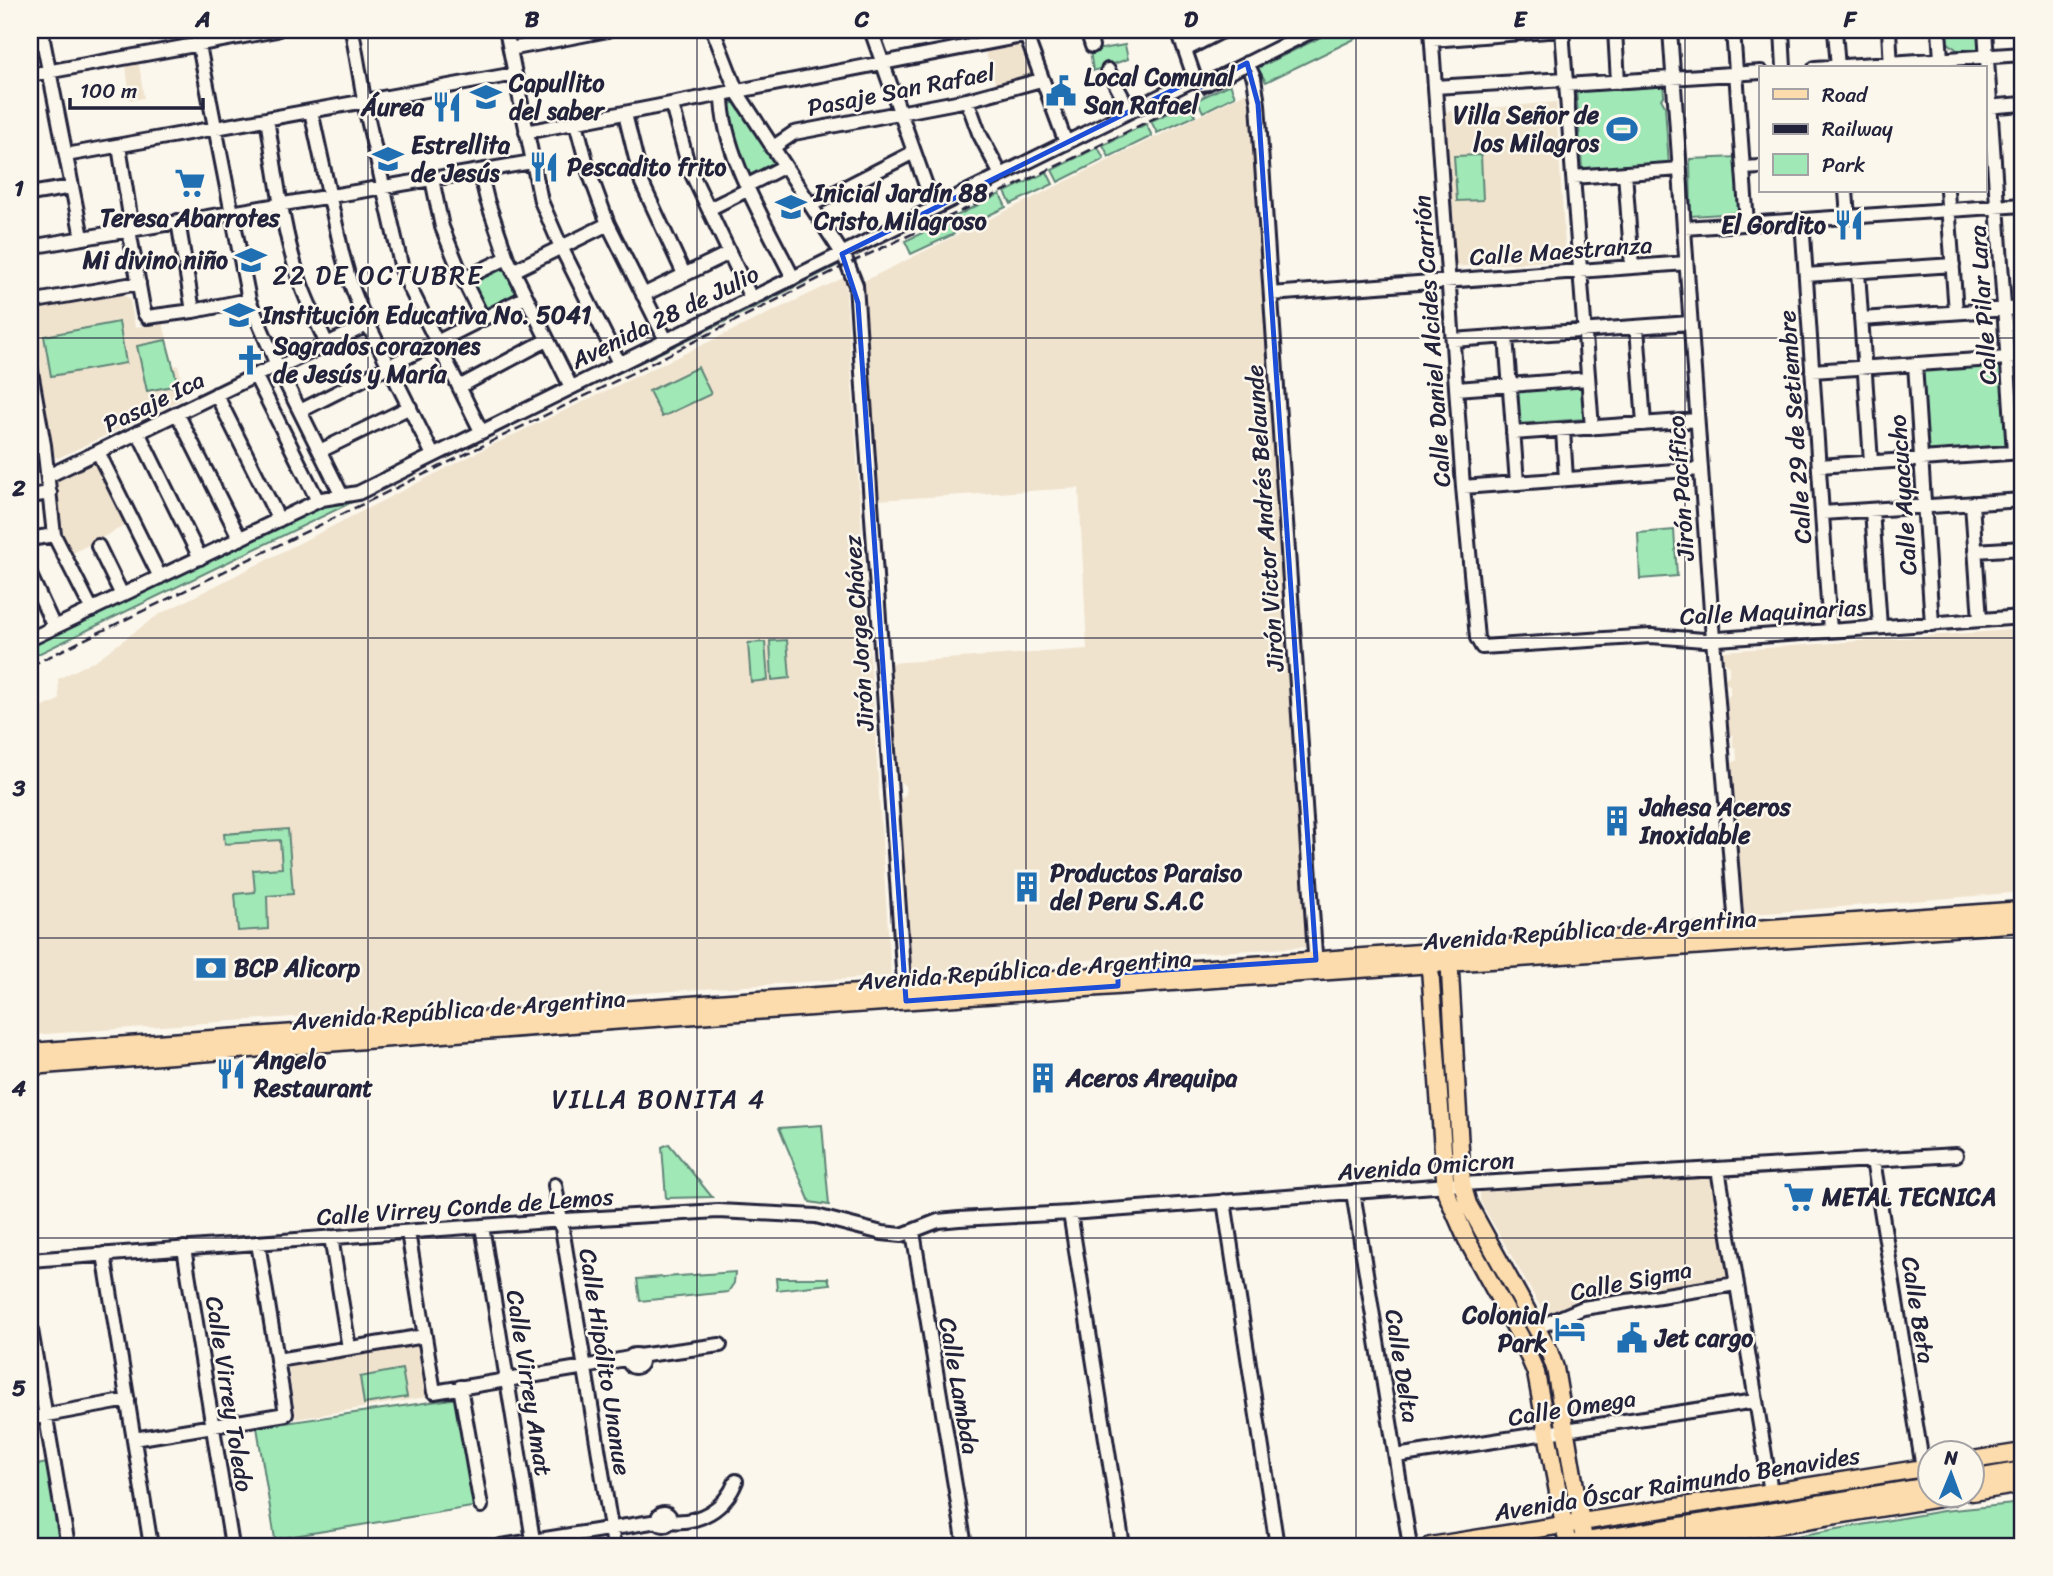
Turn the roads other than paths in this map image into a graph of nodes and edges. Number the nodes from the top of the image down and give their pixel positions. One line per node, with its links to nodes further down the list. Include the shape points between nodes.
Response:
1 (41, 30): 39 (street)
2 (196, 30): 26 (street)
3 (277, 30): 26 (street)
4 (352, 30): 53 (street)
5 (506, 30): 28 (street)
6 (608, 30): 28 (street)
7 (713, 30): 50 (street, Jirón Jorge Chávez)
8 (871, 30): 34 (street)
9 (1052, 30): 23 (street)
10 (1087, 30): 27 (street)
11 (1178, 30): 29 (street)
12 (1224, 30): 29 (street)
13 (1314, 30): 33 (street, Avenida 28 de Julio)
14 (1562, 30): 24 (street); 47 (street)
15 (1615, 30): 48 (street)
16 (1670, 30): 44 (street, Jirón Pacífico)
17 (1733, 30): 42 (street)
18 (1782, 30): 35 (street)
19 (1835, 30): 36 (street)
20 (1889, 30): 37 (street)
21 (1939, 30): 32 (street)
22 (1984, 30): 31 (street, Calle Pilar Lara)
23 (1025, 32): 34 (street); 46 (street)
24 (1507, 32): 25 (street)
25 (1432, 35): 49 (street, Calle Daniel Alcides Carrión)
26 (199, 43): 39 (street); 63 (street)
27 (1091, 46)
28 (510, 49): 41 (street)
29 (1185, 50): 45 (street)
30 (2023, 54): 31 (street)
31 (1986, 56): 32 (street); 56 (street, Calle Pilar Lara)
32 (1941, 60): 37 (street)
33 (1247, 63): 45 (street, Avenida 28 de Julio, via 1204,84); 120 (street, Jirón Victor Andrés Belaunde, via 1256,87)
34 (884, 64): 50 (street); 59 (street)
35 (1784, 66)
36 (1838, 66)
37 (1891, 66)
38 (1108, 70): 58 (street)
39 (49, 71): 43 (street); 69 (street)
40 (1759, 72): 42 (street)
41 (515, 74): 53 (street); 64 (street)
42 (1736, 74): 44 (street); 73 (street)
43 (30, 75)
44 (1673, 78): 48 (street); 74 (street, Jirón Pacífico)
45 (1195, 79): 58 (street, Avenida 28 de Julio)
46 (1041, 80): 52 (street, Pasaje San Rafael); 65 (street)
47 (1566, 82): 48 (street); 49 (street); 78 (street)
48 (1618, 82)
49 (1435, 87): 118 (street, Calle Daniel Alcides Carrión)
50 (737, 92): 51 (street); 67 (street, Jirón Jorge Chávez)
51 (722, 95): 55 (street); 82 (street, via 727,135)
52 (967, 100): 59 (street, Pasaje San Rafael); 77 (street)
53 (364, 101): 57 (street); 81 (street)
54 (2023, 104): 56 (street)
55 (672, 105): 60 (street); 92 (street, via 683,153)
56 (1987, 107): 90 (street, Calle Pilar Lara)
57 (311, 111): 61 (street); 86 (street)
58 (1130, 111): 65 (street, Avenida 28 de Julio)
59 (900, 113): 67 (street, Pasaje San Rafael, via 794,133); 68 (street)
60 (625, 114): 62 (street); 114 (street, via 642,183)
61 (267, 119): 63 (street); 87 (street)
62 (576, 123): 64 (street); 98 (street)
63 (215, 128): 66 (street); 94 (street)
64 (526, 132): 70 (street)
65 (1066, 143): 77 (street, Avenida 28 de Julio)
66 (119, 146): 69 (street); 101 (street)
67 (772, 148): 71 (street, Jirón Jorge Chávez)
68 (914, 152): 88 (street); 91 (street)
69 (66, 155): 80 (street)
70 (532, 162): 75 (street); 104 (street, via 541,201)
71 (785, 166): 82 (street); 88 (street, Jirón Jorge Chávez)
72 (1759, 167): 73 (street)
73 (1743, 168): 99 (street)
74 (1680, 169): 76 (street); 100 (street, Jirón Pacífico)
75 (480, 171): 79 (street); 106 (street)
76 (1625, 173): 78 (street); 110 (street)
77 (1001, 175): 91 (street, Avenida 28 de Julio)
78 (1573, 177): 112 (street)
79 (432, 179): 81 (street); 117 (street, via 442,227)
80 (72, 187): 85 (street); 102 (street)
81 (383, 187): 86 (street); 140 (street, via 402,268)
82 (749, 187): 92 (street); 116 (street)
83 (1846, 192): 95 (street)
84 (1947, 192): 93 (street)
85 (30, 194)
86 (329, 196): 87 (street); 133 (street, via 351,282)
87 (282, 204): 94 (street); 141 (street, via 298,277)
88 (811, 205): 107 (street, Jirón Jorge Chávez)
89 (2023, 205): 90 (street)
90 (1997, 207): 93 (street); 127 (street, Calle Pilar Lara)
91 (934, 208): 107 (street, Avenida 28 de Julio)
92 (709, 209): 105 (street)
93 (1949, 210): 95 (street); 109 (street)
94 (231, 212): 97 (street); 124 (street)
95 (1848, 217): 96 (street)
96 (1802, 220): 99 (street); 115 (street, Calle 29 de Setiembre)
97 (178, 221): 101 (street); 128 (street)
98 (608, 224): 104 (street); 121 (street)
99 (1747, 224): 100 (street)
100 (1684, 228): 108 (street, Jirón Pacífico)
101 (131, 229): 102 (street); 119 (street)
102 (82, 237): 103 (street)
103 (30, 247)
104 (561, 247): 111 (street); 144 (street)
105 (729, 253): 114 (street); 123 (street)
106 (507, 258): 111 (street); 117 (street)
107 (845, 259): 116 (street, Avenida 28 de Julio); 219 (street, Jirón Jorge Chávez, via 858,303)
108 (1686, 263): 110 (street, Calle Maestranza); 132 (street, Jirón Pacífico)
109 (1953, 265): 113 (street); 129 (street)
110 (1632, 267): 112 (street, Calle Maestranza)
111 (513, 271): 122 (street)
112 (1580, 271): 118 (street, Calle Maestranza); 135 (street)
113 (1858, 272): 115 (street); 131 (street)
114 (684, 274): 121 (street)
115 (1806, 275): 150 (street, Calle 29 de Setiembre)
116 (793, 278): 123 (street, Avenida 28 de Julio)
117 (463, 279): 130 (street)
118 (1449, 280): 120 (street, Calle Maestranza); 139 (street, Calle Daniel Alcides Carrión)
119 (139, 283): 125 (street); 128 (street, via 147,317)
120 (1271, 293): 218 (street, Jirón Victor Andrés Belaunde)
121 (643, 295): 138 (street)
122 (526, 297): 130 (street); 137 (street)
123 (751, 298): 138 (street, Avenida 28 de Julio)
124 (249, 300): 128 (street); 147 (street)
125 (30, 302)
126 (2023, 308): 127 (street)
127 (2004, 309): 129 (street); 143 (street, Calle Pilar Lara)
128 (193, 311)
129 (1956, 312): 131 (street)
130 (483, 318): 140 (street)
131 (1861, 319): 149 (street)
132 (1690, 323): 134 (street); 161 (street, Jirón Pacífico)
133 (369, 324): 141 (street, Pasaje Ica); 148 (street)
134 (1637, 327): 135 (street); 162 (street)
135 (1585, 330): 136 (street); 152 (street)
136 (1506, 336): 139 (street); 153 (street)
137 (547, 340): 154 (street); 155 (street)
138 (666, 340): 144 (street, Avenida 28 de Julio)
139 (1453, 340): 156 (street, Calle Daniel Alcides Carrión)
140 (437, 343): 148 (street); 154 (street)
141 (327, 344): 147 (street, Pasaje Ica)
142 (2023, 357): 143 (street)
143 (2008, 358): 145 (street); 172 (street, Calle Pilar Lara)
144 (619, 363): 155 (street, Avenida 28 de Julio)
145 (1915, 364): 149 (street); 174 (street, Calle Ayacucho)
146 (30, 366): 168 (street)
147 (278, 366): 151 (street, Pasaje Ica); 159 (street)
148 (389, 366): 158 (street); 159 (street)
149 (1864, 368): 150 (street); 175 (street)
150 (1812, 371): 176 (street, Calle 29 de Setiembre)
151 (255, 375): 157 (street, Pasaje Ica); 186 (street)
152 (1588, 380): 153 (street); 163 (street)
153 (1510, 385): 156 (street); 167 (street)
154 (459, 387): 165 (street)
155 (571, 387): 165 (street, Avenida 28 de Julio)
156 (1457, 389): 181 (street, Calle Daniel Alcides Carrión)
157 (216, 394): 160 (street, Pasaje Ica); 191 (street)
158 (410, 407): 170 (street); 173 (street)
159 (300, 411): 170 (street)
160 (177, 413): 166 (street, Pasaje Ica); 194 (street)
161 (1697, 420): 162 (street); 177 (street, Jirón Pacífico)
162 (1644, 424): 163 (street)
163 (1592, 428): 164 (street)
164 (1563, 430): 167 (street); 179 (street)
165 (481, 431): 173 (street, Avenida 28 de Julio)
166 (138, 432): 171 (street, Pasaje Ica); 198 (street)
167 (1513, 433): 180 (street)
168 (44, 445): 169 (street); 178 (street)
169 (30, 447)
170 (320, 451): 184 (street)
171 (98, 452): 178 (street, Pasaje Ica); 200 (street)
172 (2019, 452): 174 (street)
173 (433, 455): 184 (street, Avenida 28 de Julio, via 358,493)
174 (1921, 459): 175 (street); 188 (street, Calle Ayacucho)
175 (1871, 462): 176 (street)
176 (1819, 466): 190 (street, Calle 29 de Setiembre)
177 (1701, 469): 179 (street); 210 (street, Jirón Pacífico)
178 (48, 476): 182 (street)
179 (1566, 479): 180 (street)
180 (1517, 482): 181 (street)
181 (1463, 486): 211 (street, Calle Daniel Alcides Carrión, via 1477,638)
182 (50, 493): 183 (street); 192 (street)
183 (30, 496)
184 (342, 496): 186 (street, Avenida 28 de Julio)
185 (2023, 500): 187 (street)
186 (318, 501): 191 (street, Avenida 28 de Julio)
187 (1972, 503): 188 (street); 197 (street)
188 (1924, 506): 189 (street); 205 (street, Calle Ayacucho)
189 (1872, 510): 190 (street); 207 (street)
190 (1822, 513): 208 (street, Calle 29 de Setiembre)
191 (278, 520): 194 (street, Avenida 28 de Julio)
192 (54, 535): 193 (street); 202 (street)
193 (30, 539)
194 (240, 539): 198 (street, Avenida 28 de Julio)
195 (98, 546): 201 (street)
196 (2023, 549): 197 (street)
197 (1975, 551): 204 (street)
198 (200, 558): 200 (street, Avenida 28 de Julio)
199 (30, 575): 206 (street)
200 (160, 577): 201 (street, Avenida 28 de Julio)
201 (122, 595): 202 (street, Avenida 28 de Julio)
202 (92, 610): 206 (street, Avenida 28 de Julio)
203 (2023, 617): 204 (street, Calle Maquinarias)
204 (1980, 620): 205 (street, Calle Maquinarias)
205 (1932, 624): 207 (street, Calle Maquinarias)
206 (54, 627): 209 (street, Avenida 28 de Julio)
207 (1880, 627): 208 (street, Calle Maquinarias)
208 (1830, 631): 210 (street, Calle Maquinarias)
209 (30, 639)
210 (1713, 639): 211 (street, Calle Maquinarias, via 1651,636); 215 (street, Jirón Pacífico)
211 (1482, 647)
212 (2023, 909): 213 (main road, Avenida República de Argentina)
213 (1966, 920): 214 (main road, Avenida República de Argentina); 215 (main road, Avenida República de Argentina)
214 (2023, 923)
215 (1737, 936): 216 (main road, Avenida República de Argentina)
216 (1449, 957): 217 (main road, Avenida República de Argentina); 220 (main road)
217 (1429, 958): 218 (main road, Avenida República de Argentina); 221 (main road)
218 (1316, 966): 219 (main road, Avenida República de Argentina)
219 (905, 995): 222 (main road, Avenida República de Argentina)
220 (1452, 1006): 221 (main road); 225 (main road)
221 (1432, 1007): 226 (main road)
222 (258, 1041): 223 (main road, Avenida República de Argentina); 224 (main road, Avenida República de Argentina)
223 (30, 1052)
224 (30, 1066)
225 (1459, 1154): 226 (main road); 230 (main road)
226 (1442, 1155): 232 (main road)
227 (1956, 1155): 228 (street, Avenida Omicron)
228 (1873, 1160): 229 (street, Avenida Omicron); 265 (street, Calle Beta)
229 (1718, 1169): 230 (street, Avenida Omicron); 247 (street)
230 (1462, 1184): 232 (street, Avenida Omicron); 238 (main road)
231 (555, 1185): 236 (street, Calle Hipólito Unanue)
232 (1445, 1185): 233 (street, Avenida Omicron); 242 (main road)
233 (1353, 1192): 234 (street, Avenida Omicron); 267 (street, Calle Delta)
234 (1224, 1201): 235 (street, Avenida Omicron); 293 (street)
235 (1070, 1213): 240 (street, Avenida Omicron, via 947,1220); 292 (street)
236 (561, 1220): 237 (street, Calle Virrey Conde de Lemos); 240 (street, Calle Virrey Conde de Lemos, via 764,1212 816,1216 882,1233); 254 (street, Calle Hipólito Unanue)
237 (482, 1226): 239 (street, Calle Virrey Conde de Lemos); 255 (street, Calle Virrey Amat)
238 (1482, 1231): 242 (main road); 249 (main road)
239 (408, 1232): 241 (street, Calle Virrey Conde de Lemos); 250 (street)
240 (907, 1233): 291 (street, Calle Lambda)
241 (331, 1237): 243 (street, Calle Virrey Conde de Lemos); 252 (street)
242 (1467, 1240): 263 (main road, via 1530,1356)
243 (258, 1243): 244 (street, Calle Virrey Conde de Lemos); 253 (street)
244 (184, 1248): 245 (street, Calle Virrey Conde de Lemos); 261 (street, Calle Virrey Toledo)
245 (104, 1254): 246 (street, Calle Virrey Conde de Lemos); 257 (street)
246 (30, 1260)
247 (1736, 1284): 249 (street, Calle Sigma, via 1583,1308); 258 (street)
248 (30, 1324): 259 (street)
249 (1536, 1328): 262 (main road, via 1555,1368)
250 (425, 1336): 252 (street); 256 (street, via 434,1392)
251 (720, 1345): 254 (street)
252 (349, 1348): 253 (street)
253 (277, 1360): 261 (street, via 286,1414)
254 (585, 1367): 255 (street); 281 (street, Calle Hipólito Unanue)
255 (507, 1380): 256 (street); 283 (street, Calle Virrey Amat)
256 (460, 1387): 278 (street)
257 (128, 1400): 259 (street); 264 (street)
258 (1755, 1401): 262 (street, Calle Omega); 276 (street)
259 (45, 1415): 260 (street); 284 (street)
260 (30, 1418)
261 (213, 1426): 264 (street); 288 (street, Calle Virrey Toledo)
262 (1566, 1430): 263 (street, Calle Omega); 279 (main road)
263 (1548, 1433): 267 (street, Calle Omega); 280 (main road)
264 (134, 1439): 287 (street)
265 (1922, 1440)
266 (2023, 1452): 268 (main road)
267 (1396, 1456): 294 (street, Calle Delta)
268 (1986, 1458)
269 (1916, 1469): 276 (main road, Avenida Óscar Raimundo Benavides)
270 (2023, 1470): 271 (main road)
271 (1986, 1477)
272 (736, 1481): 281 (street, via 729,1497 716,1509 690,1520)
273 (2023, 1484): 275 (main road)
274 (1916, 1489): 282 (main road, Avenida Óscar Raimundo Benavides)
275 (1986, 1490)
276 (1771, 1492): 279 (main road, Avenida Óscar Raimundo Benavides)
277 (1916, 1502): 282 (main road, Avenida Óscar Raimundo Benavides)
278 (481, 1506)
279 (1581, 1522): 280 (main road, Avenida Óscar Raimundo Benavides); 285 (main road)
280 (1564, 1525): 285 (main road); 295 (main road, Avenida Óscar Raimundo Benavides)
281 (611, 1529): 283 (street); 290 (street, Calle Hipólito Unanue)
282 (1731, 1533): 285 (main road, Avenida Óscar Raimundo Benavides); 296 (main road, Avenida Óscar Raimundo Benavides)
283 (534, 1544): 289 (street)
284 (68, 1545): 286 (street)
285 (1576, 1545)
286 (52, 1546)
287 (151, 1546)
288 (232, 1546)
289 (501, 1546)
290 (614, 1546)
291 (965, 1546)
292 (1123, 1546)
293 (1277, 1546)
294 (1410, 1546)
295 (1430, 1546)
296 (1650, 1546)

